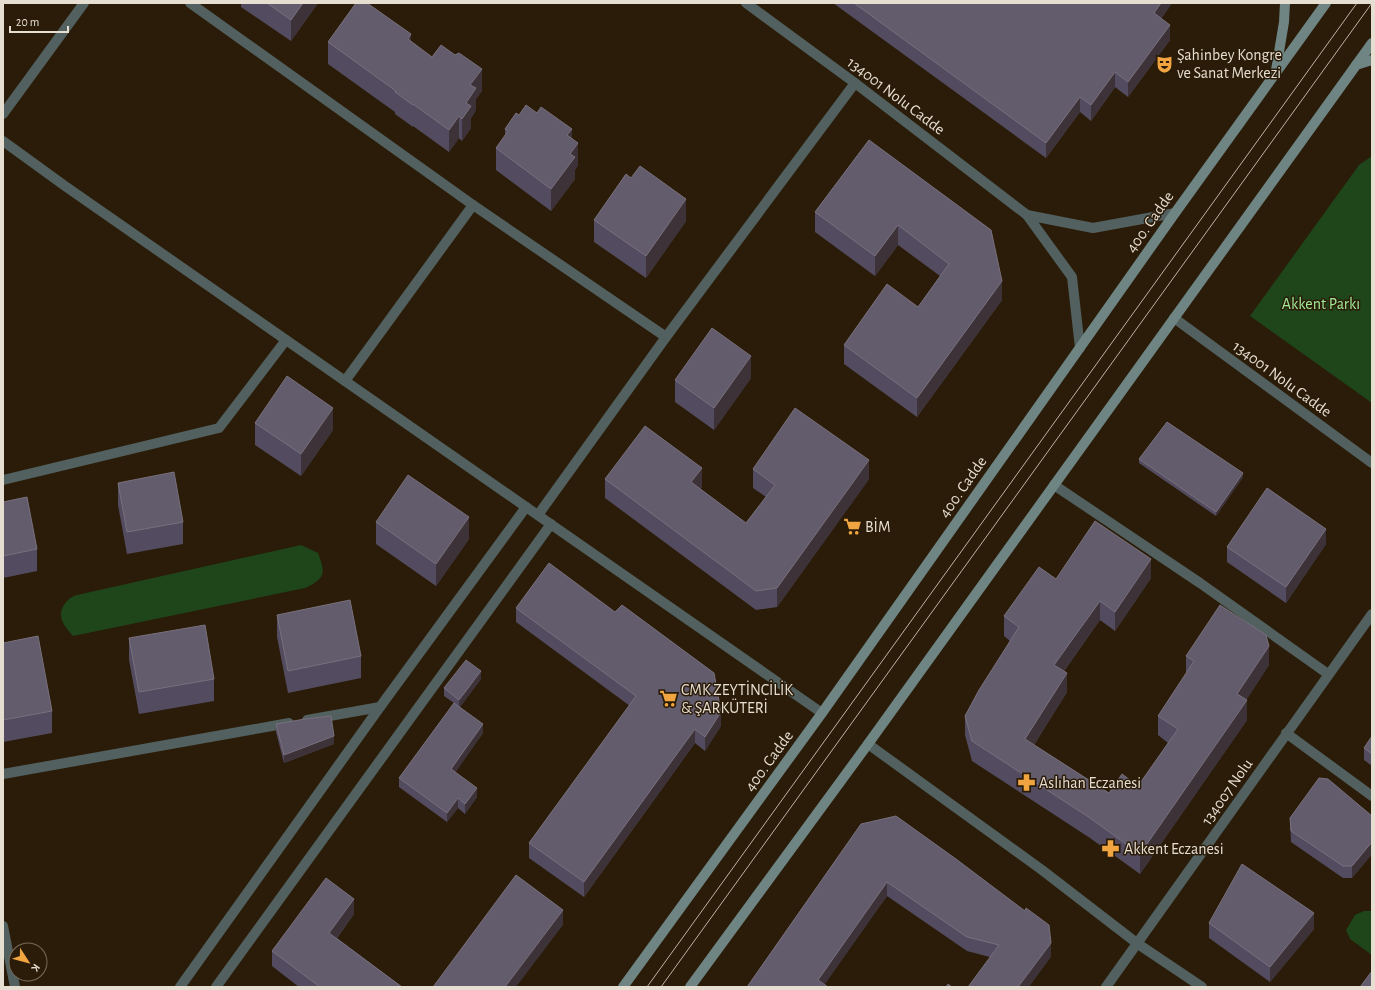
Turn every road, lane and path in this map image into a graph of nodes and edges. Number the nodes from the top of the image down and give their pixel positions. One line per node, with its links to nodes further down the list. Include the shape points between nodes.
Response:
1 (84, 3): 11 (street)
2 (190, 3): 13 (street)
3 (746, 3): 10 (street, 134001 Nolu Cadde)
4 (1285, 3): 9 (main road)
5 (1326, 3): 9 (main road, 400. Cadde)
6 (1372, 43): 8 (main road)
7 (1372, 60): 8 (main road)
8 (1356, 65): 16 (main road)
9 (1276, 73): 14 (main road, 400. Cadde)
10 (855, 83): 15 (street, 134001 Nolu Cadde); 17 (street)
11 (3, 114)
12 (3, 142): 18 (street)
13 (473, 205): 17 (street); 20 (street)
14 (1175, 213): 15 (street, 134001 Nolu Cadde, via 1093,228); 19 (main road, 400. Cadde)
15 (1027, 215): 19 (street, 134001 Nolu Cadde, via 1072,277)
16 (1174, 318): 21 (street, 134001 Nolu Cadde); 23 (main road)
17 (666, 337): 25 (street)
18 (286, 340): 20 (street); 22 (street, via 219,428)
19 (1080, 348): 30 (main road, 400. Cadde)
20 (345, 381): 24 (street)
21 (1372, 464)
22 (3, 480)
23 (1054, 485): 28 (street, via 1200,583); 32 (main road)
24 (526, 507): 25 (street); 29 (street)
25 (538, 515): 26 (street)
26 (551, 524): 30 (street); 39 (street)
27 (1372, 614): 28 (street, 134007 Nolu)
28 (1328, 674): 31 (street, 134007 Nolu)
29 (380, 707): 33 (street); 38 (street)
30 (822, 713): 40 (main road, 400. Cadde)
31 (1286, 733): 34 (street); 36 (street, 134007 Nolu)
32 (868, 744): 36 (street, via 1042,870); 41 (main road)
33 (3, 774)
34 (1372, 796)
35 (3, 926): 37 (street)
36 (1138, 944): 42 (street, 134007 Nolu); 43 (street)
37 (15, 987)
38 (180, 987)
39 (216, 987)
40 (623, 987)
41 (690, 987)
42 (1106, 987)
43 (1202, 987)

